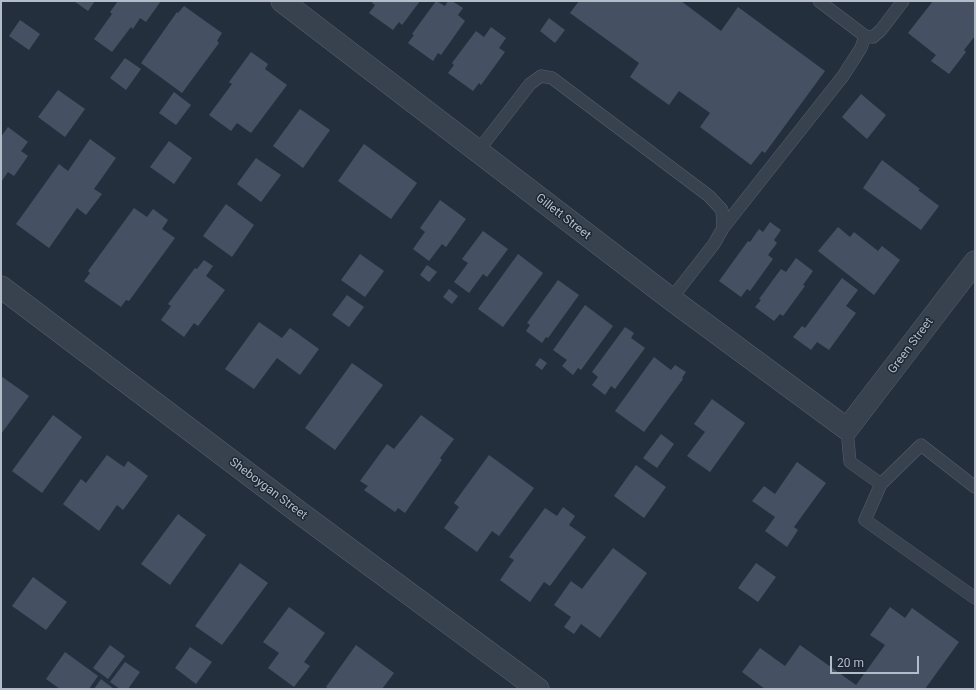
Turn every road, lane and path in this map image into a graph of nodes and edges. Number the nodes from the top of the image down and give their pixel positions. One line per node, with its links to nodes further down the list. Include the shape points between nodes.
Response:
1 (282, 1): 5 (street, Gillett Street)
2 (819, 1): 4 (lane)
3 (903, 1): 4 (lane, via 881,30 873,37)
4 (865, 36): 6 (lane, via 861,48 843,76)
5 (478, 151): 6 (lane, via 530,84 541,76 552,78 709,196 722,210); 9 (street, Gillett Street)
6 (723, 228): 9 (lane, via 714,244)
7 (975, 262): 10 (street, Green Street)
8 (1, 287): 14 (street, Sheboygan Street, via 306,518)
9 (671, 299): 10 (street, Gillett Street)
10 (847, 429): 11 (lane, via 850,462)
11 (881, 484): 12 (lane, via 921,445); 13 (lane, via 865,520)
12 (975, 487)
13 (975, 598)
14 (538, 689)

